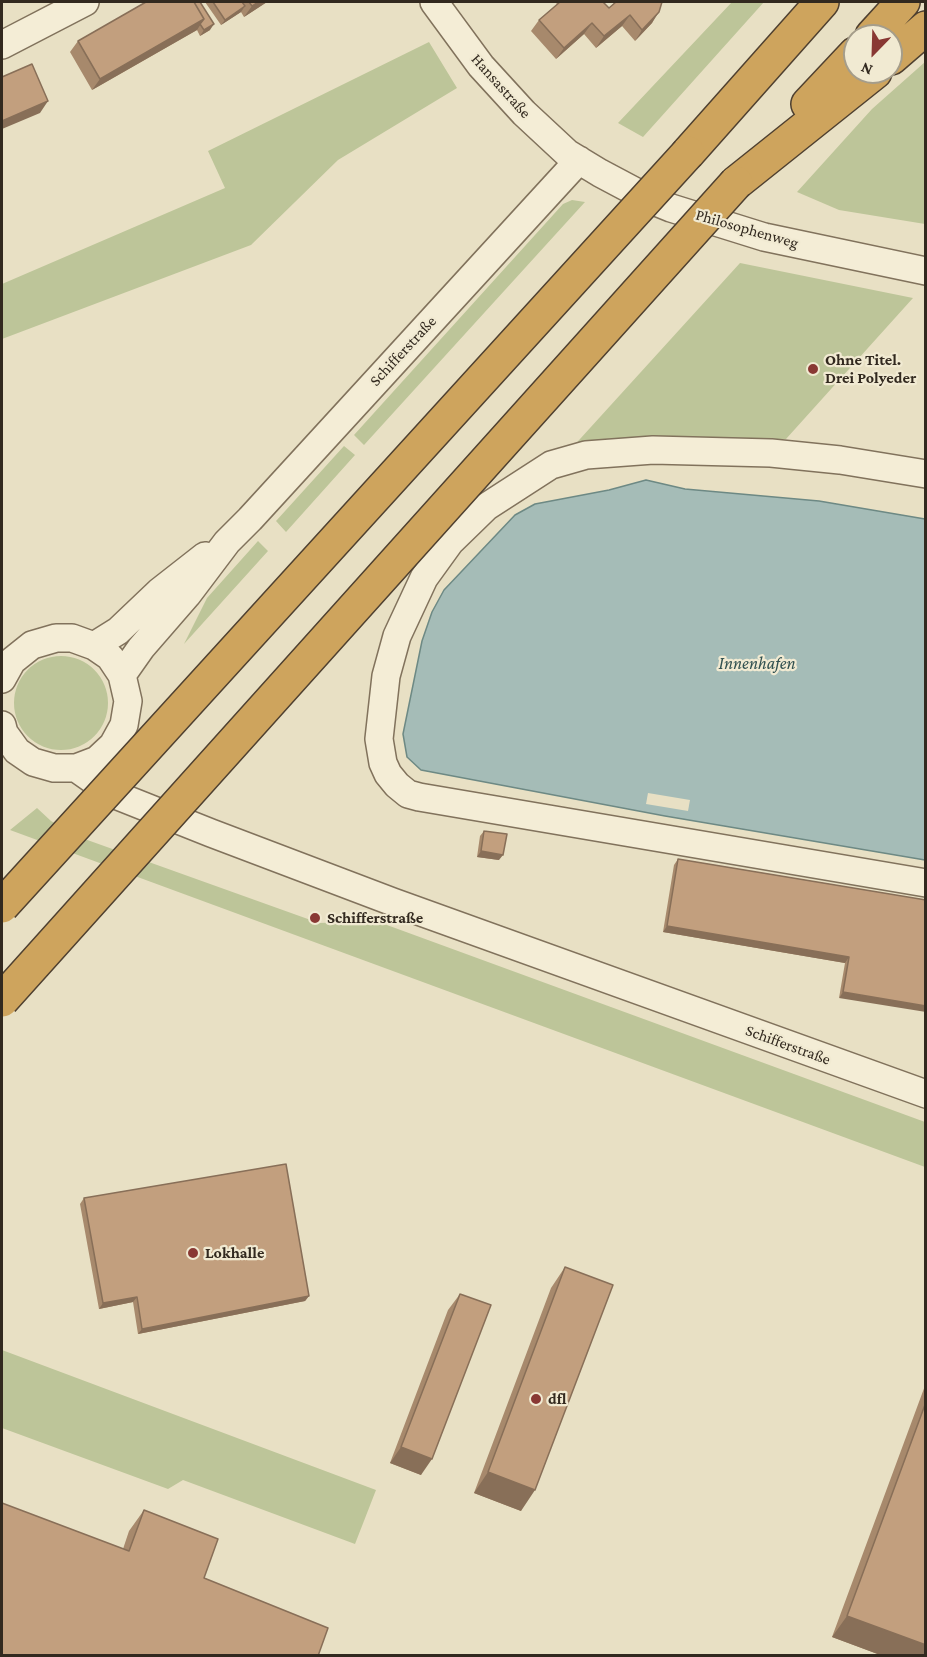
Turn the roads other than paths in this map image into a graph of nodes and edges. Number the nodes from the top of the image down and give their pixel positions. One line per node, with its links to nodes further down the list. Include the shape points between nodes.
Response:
1 (85, 2): 7 (street)
2 (434, 2): 11 (street, Hansastraße, via 481,66 524,113)
3 (822, 2): 24 (highway, bridge)
4 (903, 2): 5 (highway)
5 (883, 24)
6 (926, 28): 8 (highway)
7 (2, 45)
8 (903, 48)
9 (843, 67): 12 (highway)
10 (860, 84): 12 (highway)
11 (579, 160): 13 (street, Philosophenweg, via 671,208 764,237); 15 (street, Schifferstraße)
12 (736, 183): 25 (highway, bridge)
13 (926, 271)
14 (926, 474): 23 (street, via 771,453 653,450 586,455 550,465 486,507 450,542 424,578 397,636 386,676 379,739 388,774 403,789 419,797)
15 (227, 542): 16 (street, Schifferstraße, via 200,559 118,631); 17 (street, Schifferstraße)
16 (94, 646): 17 (street, via 110,657); 18 (street, via 72,638 32,645 12,661)
17 (122, 675): 20 (street, via 128,701 124,725)
18 (2, 679)
19 (2, 725): 21 (street, via 17,751 33,762 54,768)
20 (113, 746): 21 (street, via 96,760); 22 (street, Schifferstraße, via 141,787)
21 (76, 768): 22 (street, Schifferstraße, via 113,794)
22 (211, 833): 26 (street, Schifferstraße)
23 (926, 883)
24 (2, 906)
25 (2, 1000)
26 (926, 1094)

